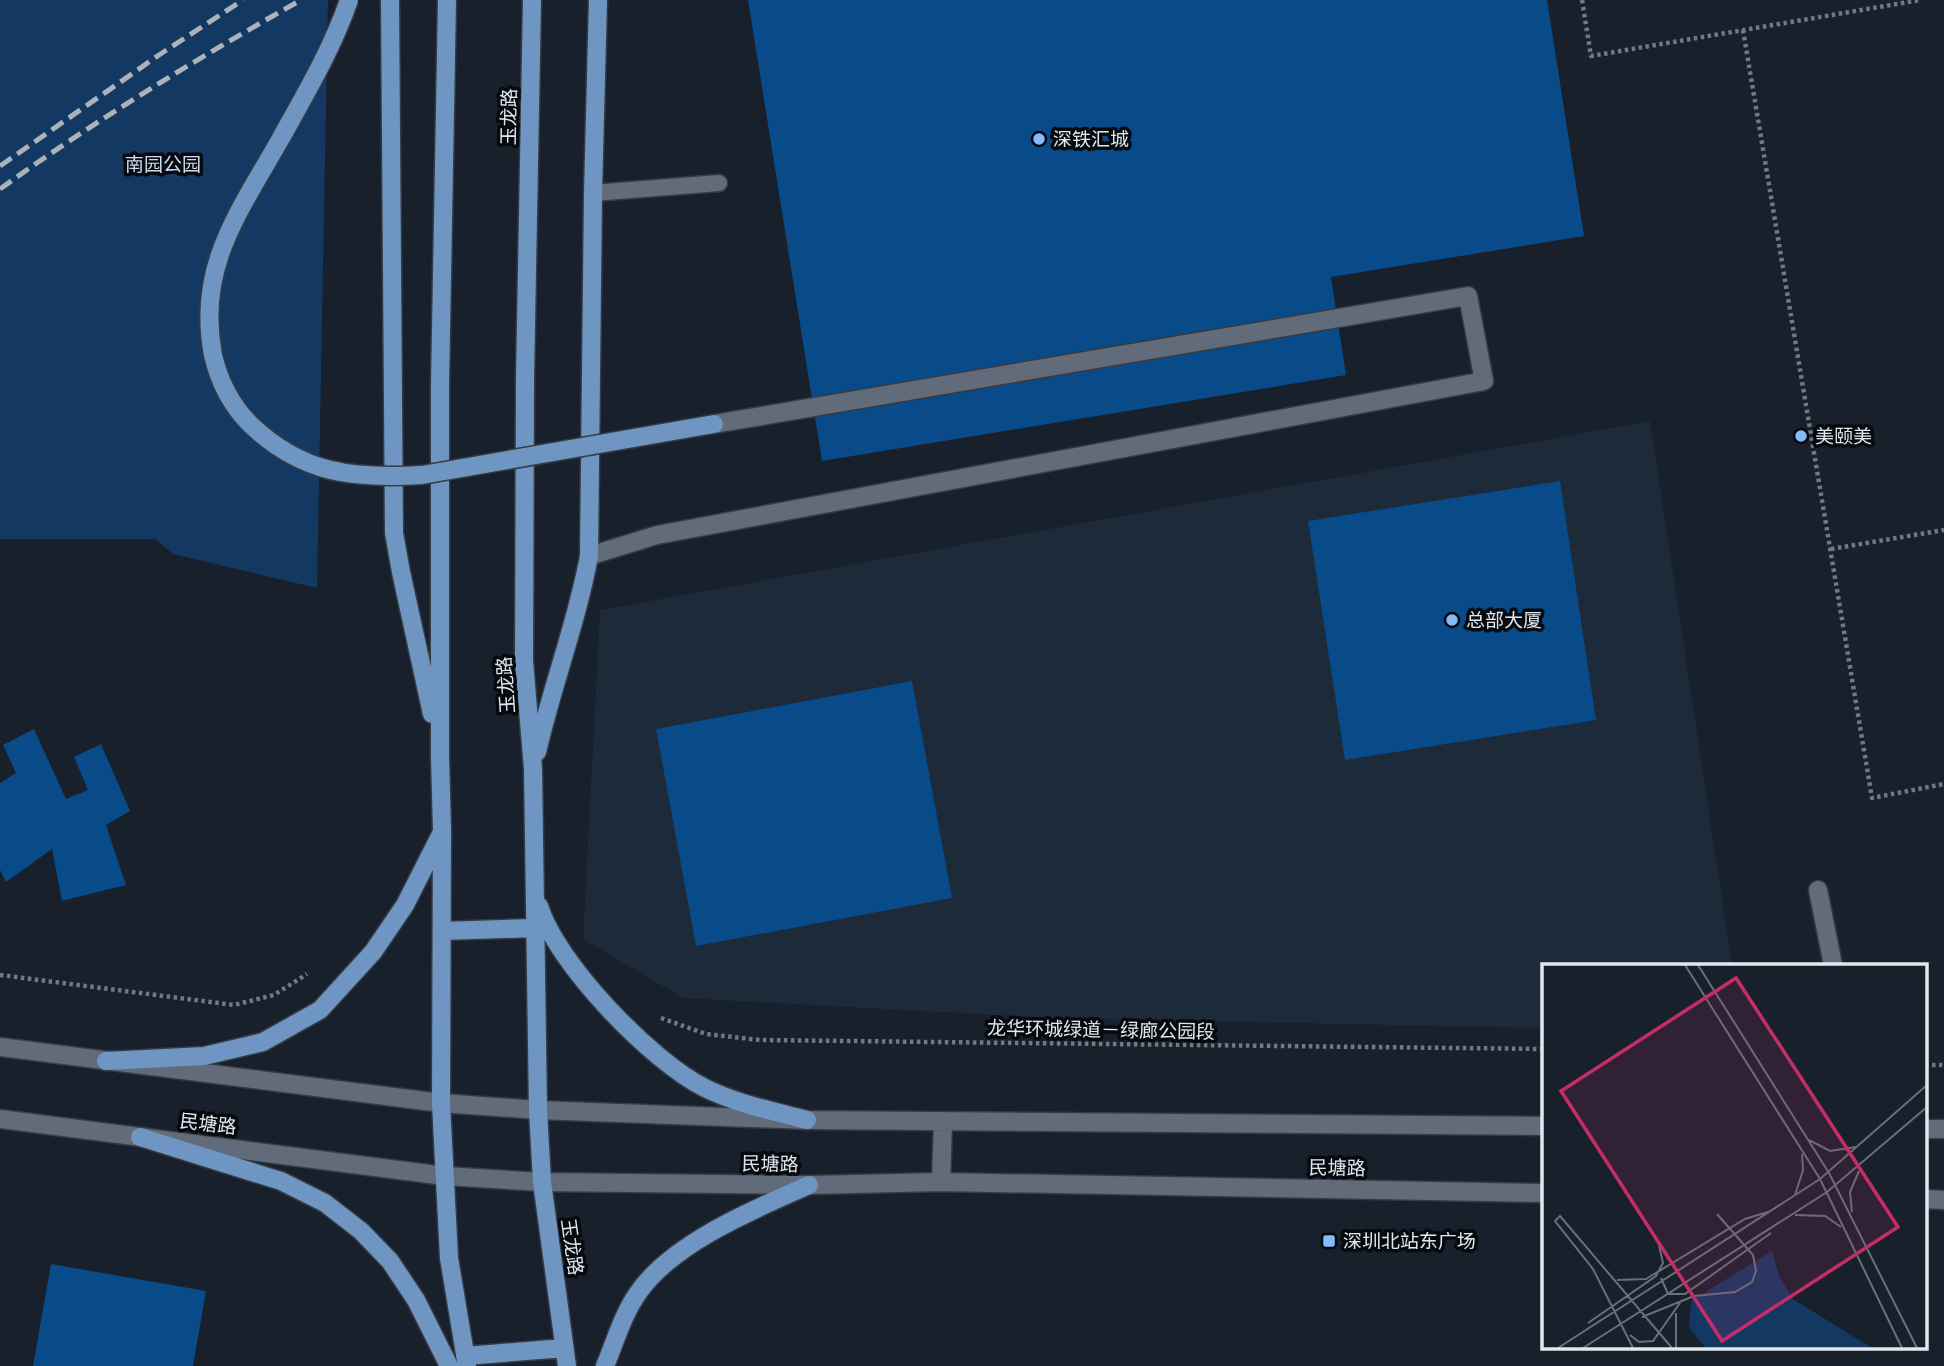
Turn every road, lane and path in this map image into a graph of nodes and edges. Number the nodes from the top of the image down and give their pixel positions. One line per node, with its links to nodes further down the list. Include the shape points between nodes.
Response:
1 (349, 0): 13 (main road, bridge, via 316,76 222,246 208,312 216,369 242,416 285,450 331,471 361,476 422,475 1468,296 1483,381 657,535)
2 (390, 0): 14 (main road, via 394,533)
3 (447, 0): 14 (main road)
4 (532, 0): 15 (main road, 玉龙路, via 524,661)
5 (598, 0): 10 (main road)
6 (1582, 0): 8 (path, via 1591,56)
7 (1920, 0): 8 (path)
8 (1743, 30): 12 (path)
9 (719, 183): 10 (lane)
10 (593, 193): 13 (main road)
11 (1944, 530): 12 (path)
12 (1831, 549): 16 (path, via 1872,797)
13 (589, 556): 15 (main road)
14 (440, 756): 17 (main road)
15 (533, 769): 19 (main road, 玉龙路)
16 (1944, 784)
17 (442, 831): 21 (main road); 28 (main road, via 405,905 373,951 320,1010 263,1042 204,1056)
18 (1818, 890): 22 (main road)
19 (536, 897): 20 (main road, 玉龙路); 34 (main road, via 543,920 583,980 652,1051 705,1088)
20 (535, 928): 21 (main road); 32 (main road, 玉龙路)
21 (442, 931): 31 (main road)
22 (1833, 964)
23 (307, 974): 24 (path, via 274,995 234,1004)
24 (0, 975)
25 (661, 1018): 27 (path, 龙华环城绿道－绿廊公园段, via 706,1034 761,1040)
26 (0, 1047): 28 (main road)
27 (1542, 1049)
28 (106, 1061): 31 (main road)
29 (1926, 1065): 30 (path)
30 (1944, 1065)
31 (441, 1103): 32 (main road); 40 (main road)
32 (538, 1110): 34 (main road); 41 (main road, 玉龙路)
33 (0, 1119): 39 (main road, 民塘路)
34 (807, 1120): 35 (main road)
35 (943, 1121): 36 (main road); 42 (main road)
36 (1542, 1126)
37 (1926, 1129): 38 (main road)
38 (1944, 1129)
39 (140, 1136): 40 (main road, 民塘路); 49 (main road, via 281,1181 326,1203 390,1261 416,1300)
40 (445, 1176): 41 (main road, 民塘路); 48 (main road, via 449,1258)
41 (542, 1182): 43 (main road, 民塘路); 47 (main road, 玉龙路)
42 (941, 1182): 43 (main road, 民塘路); 44 (main road, 民塘路)
43 (809, 1185): 50 (main road, via 737,1217 659,1268 638,1293)
44 (1542, 1193)
45 (1926, 1199): 46 (main road)
46 (1944, 1200)
47 (566, 1357): 48 (main road)
48 (466, 1361)
49 (449, 1366)
50 (605, 1366)

